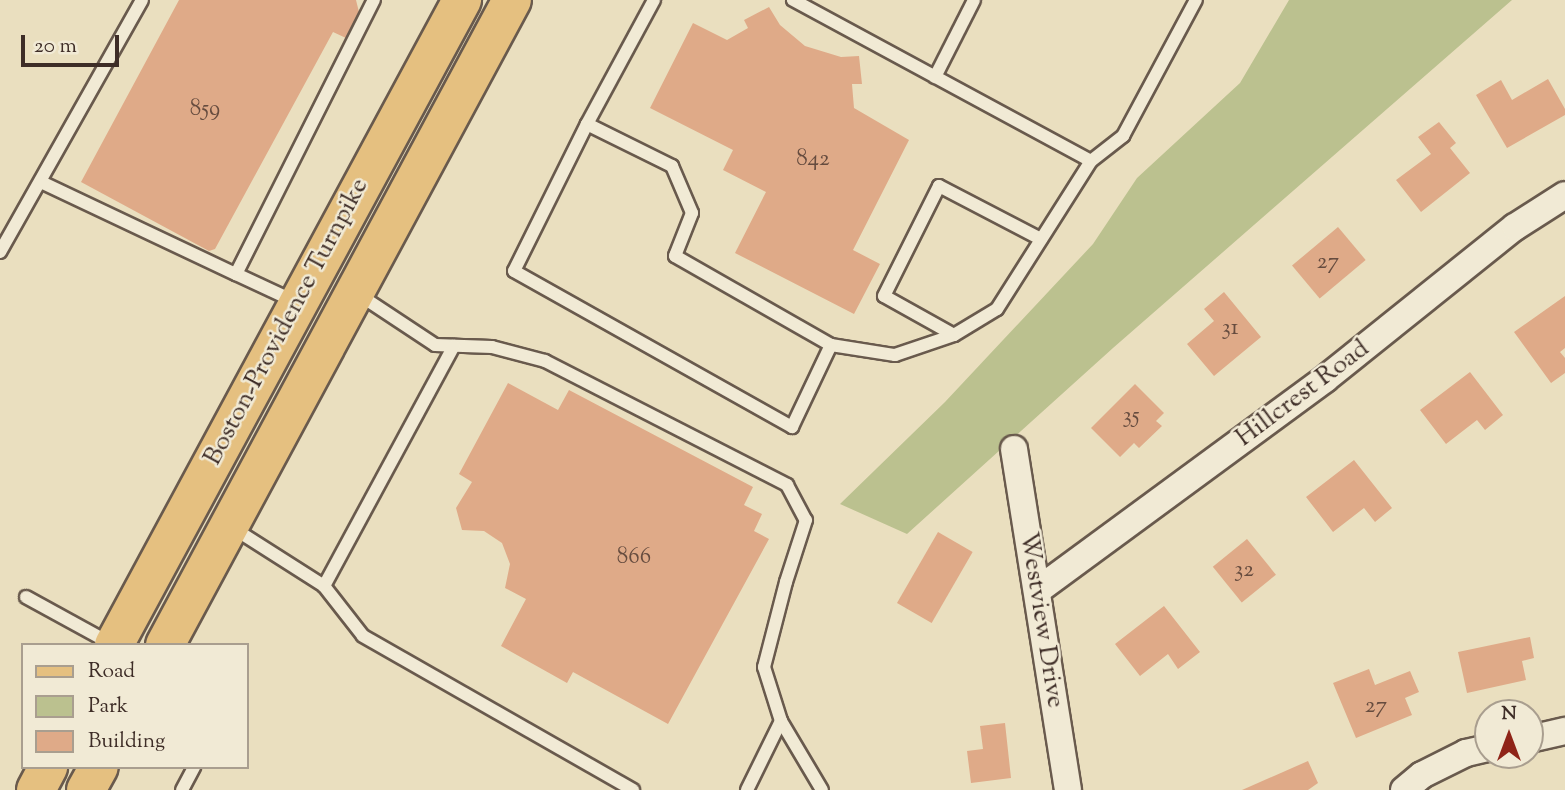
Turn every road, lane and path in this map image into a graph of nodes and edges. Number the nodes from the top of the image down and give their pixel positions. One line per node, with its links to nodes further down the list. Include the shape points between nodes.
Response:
1 (142, 0): 12 (lane)
2 (374, 0): 16 (lane)
3 (462, 0): 18 (main road, Boston-Providence Turnpike)
4 (512, 0): 17 (main road, Boston-Providence Turnpike)
5 (654, 0): 10 (lane)
6 (793, 0): 9 (lane)
7 (974, 0): 9 (lane)
8 (1196, 0): 11 (lane, via 1123,136)
9 (935, 77): 11 (lane)
10 (587, 124): 20 (lane, via 672,166 692,213 675,256); 20 (lane, via 514,271 792,427)
11 (1091, 161): 14 (lane)
12 (41, 182): 15 (lane); 16 (lane)
13 (1565, 195): 25 (street, Hillcrest Road, via 1515,227 1325,379)
14 (1041, 239): 19 (lane, via 996,309); 19 (lane, via 939,186 884,296)
15 (0, 252)
16 (236, 274): 18 (lane)
17 (355, 292): 21 (lane, via 435,345); 23 (main road, Boston-Providence Turnpike)
18 (298, 302): 28 (main road, Boston-Providence Turnpike)
19 (954, 335): 20 (lane, via 895,355)
20 (831, 345)
21 (454, 346): 24 (lane); 30 (lane, via 492,347 545,362 787,485 806,520 764,667)
22 (1014, 449): 25 (street, Westview Drive)
23 (229, 525): 24 (lane); 29 (main road, Boston-Providence Turnpike)
24 (324, 586): 40 (lane, via 363,636)
25 (1038, 590): 43 (street, Westview Drive)
26 (26, 597): 27 (lane)
27 (110, 643)
28 (115, 643)
29 (166, 643)
30 (781, 721): 41 (lane); 42 (lane)
31 (1565, 732): 32 (street)
32 (1544, 736)
33 (1474, 751): 44 (street, via 1422,775)
34 (47, 769): 37 (main road)
35 (98, 769): 38 (main road)
36 (193, 769): 39 (lane)
37 (36, 790)
38 (86, 790)
39 (182, 790)
40 (633, 790)
41 (747, 790)
42 (822, 790)
43 (1068, 790)
44 (1404, 790)

